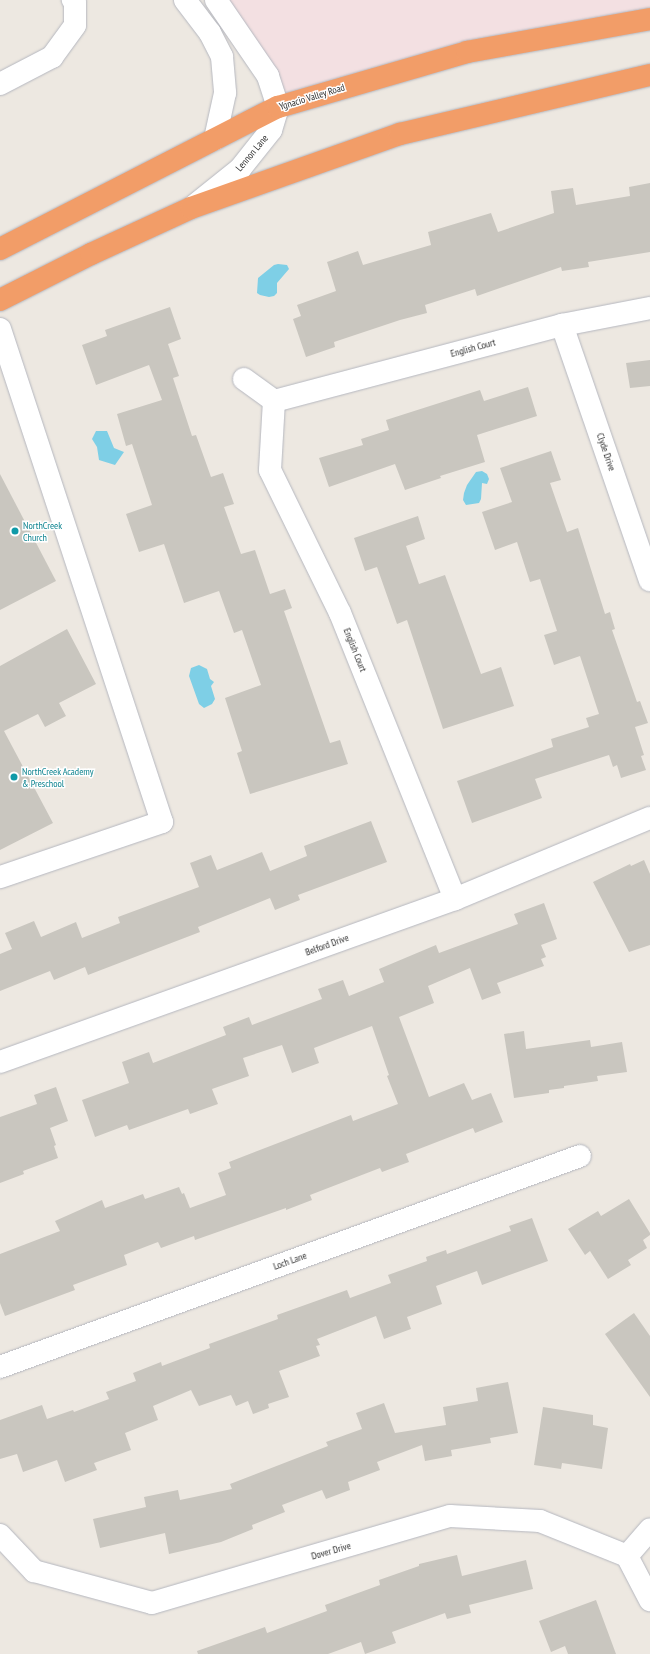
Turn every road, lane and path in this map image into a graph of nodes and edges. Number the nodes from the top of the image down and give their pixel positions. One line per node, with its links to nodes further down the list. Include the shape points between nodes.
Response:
1 (73, 0): 6 (street, via 75,26 52,57)
2 (185, 0): 8 (street, via 210,33 222,57 225,94)
3 (216, 0): 7 (street, via 268,76)
4 (650, 19): 7 (highway, Ygnacio Valley Road, via 467,52)
5 (650, 75): 9 (highway, via 400,134)
6 (0, 84)
7 (278, 107): 8 (highway, Ygnacio Valley Road); 9 (street, Lennon Lane, via 271,130 240,169)
8 (215, 139): 10 (highway, Ygnacio Valley Road)
9 (191, 208): 11 (highway)
10 (0, 249)
11 (0, 300)
12 (650, 308): 13 (street, English Court)
13 (562, 325): 16 (street, English Court); 17 (street, Clyde Drive)
14 (0, 329): 19 (street, via 162,822)
15 (244, 379): 16 (street)
16 (274, 401): 20 (street, English Court, via 270,470 340,613)
17 (650, 580)
18 (650, 818): 20 (street, Belford Drive)
19 (0, 877)
20 (455, 899): 21 (street, Belford Drive)
21 (0, 1062)
22 (580, 1156): 23 (street, Loch Lane)
23 (0, 1366)
24 (650, 1530): 26 (street)
25 (0, 1535): 26 (street, Dover Drive, via 34,1571 152,1603 450,1516 540,1521)
26 (627, 1556): 27 (street)
27 (650, 1600)

